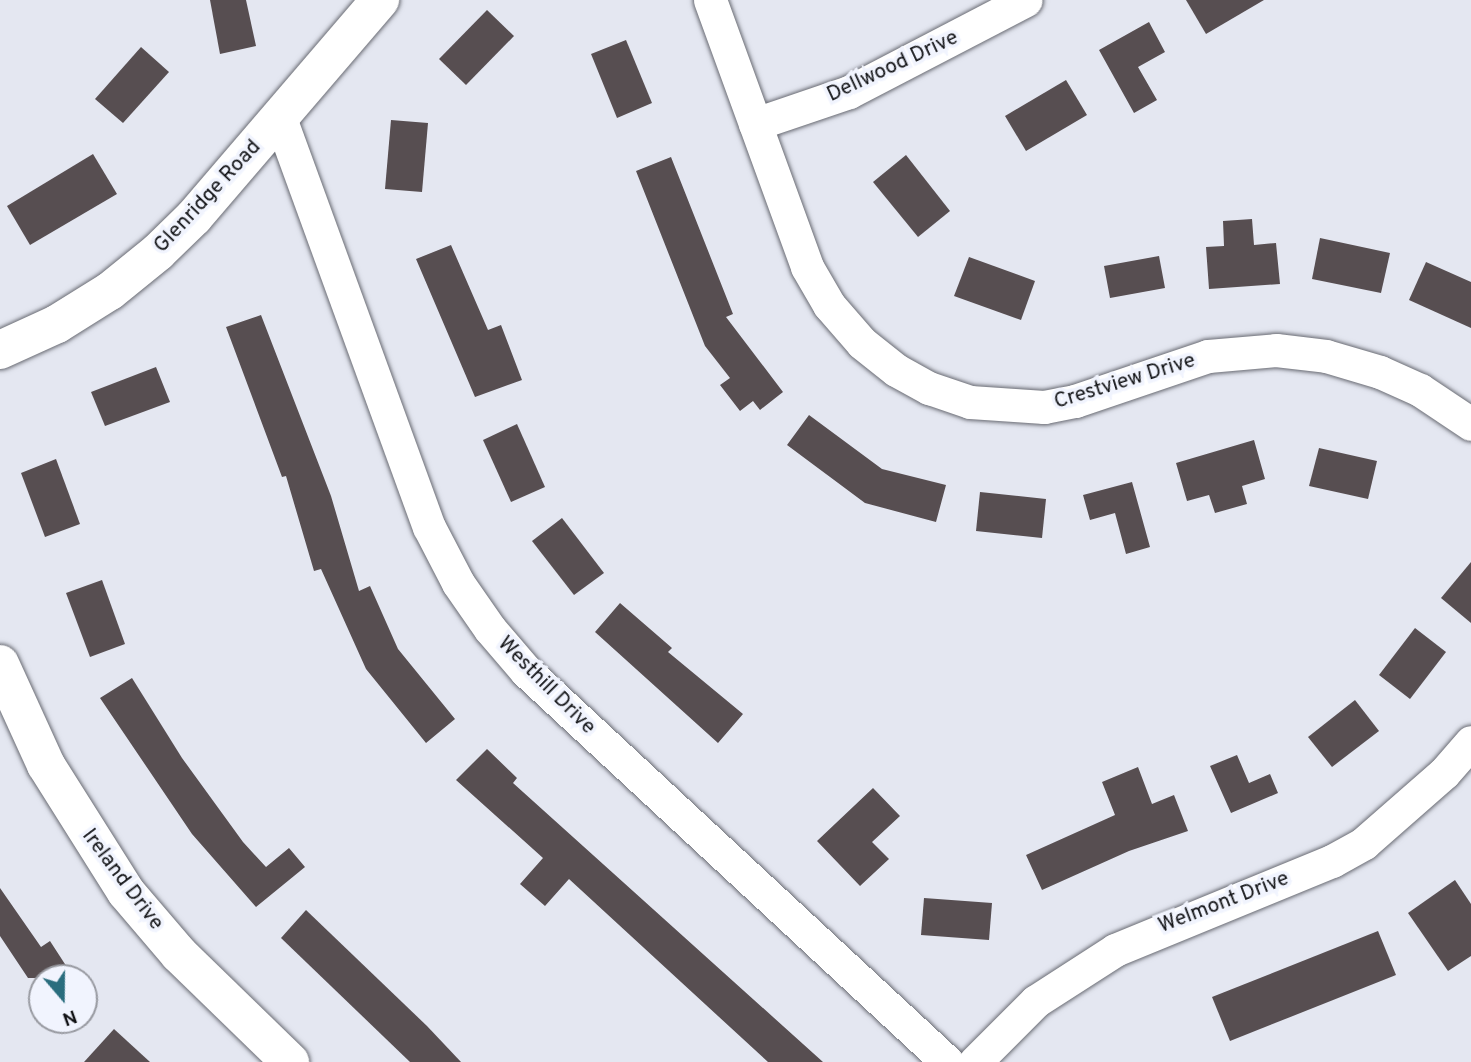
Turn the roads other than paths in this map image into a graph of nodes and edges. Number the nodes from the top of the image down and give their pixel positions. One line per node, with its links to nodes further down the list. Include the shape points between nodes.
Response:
1 (380, 0): 4 (street, Glenridge Road)
2 (710, 0): 5 (street, Crestview Drive)
3 (1026, 0): 5 (street, Dellwood Drive, via 849,92)
4 (280, 118): 6 (street, Glenridge Road, via 158,253 57,324); 11 (street, Westhill Drive, via 408,476 457,583 526,671)
5 (755, 124): 7 (street, Crestview Drive, via 807,267 829,305 862,343 929,388 970,402 1044,407 1208,356 1276,350 1325,356 1380,372 1420,390)
6 (0, 350)
7 (1471, 424)
8 (0, 664): 10 (street, Ireland Drive, via 46,765 126,891 179,954)
9 (1471, 742): 12 (street, Welmont Drive, via 1444,773 1364,843 1332,862 1150,932 1093,962 1036,1001)
10 (290, 1062)
11 (947, 1062)
12 (975, 1062)

